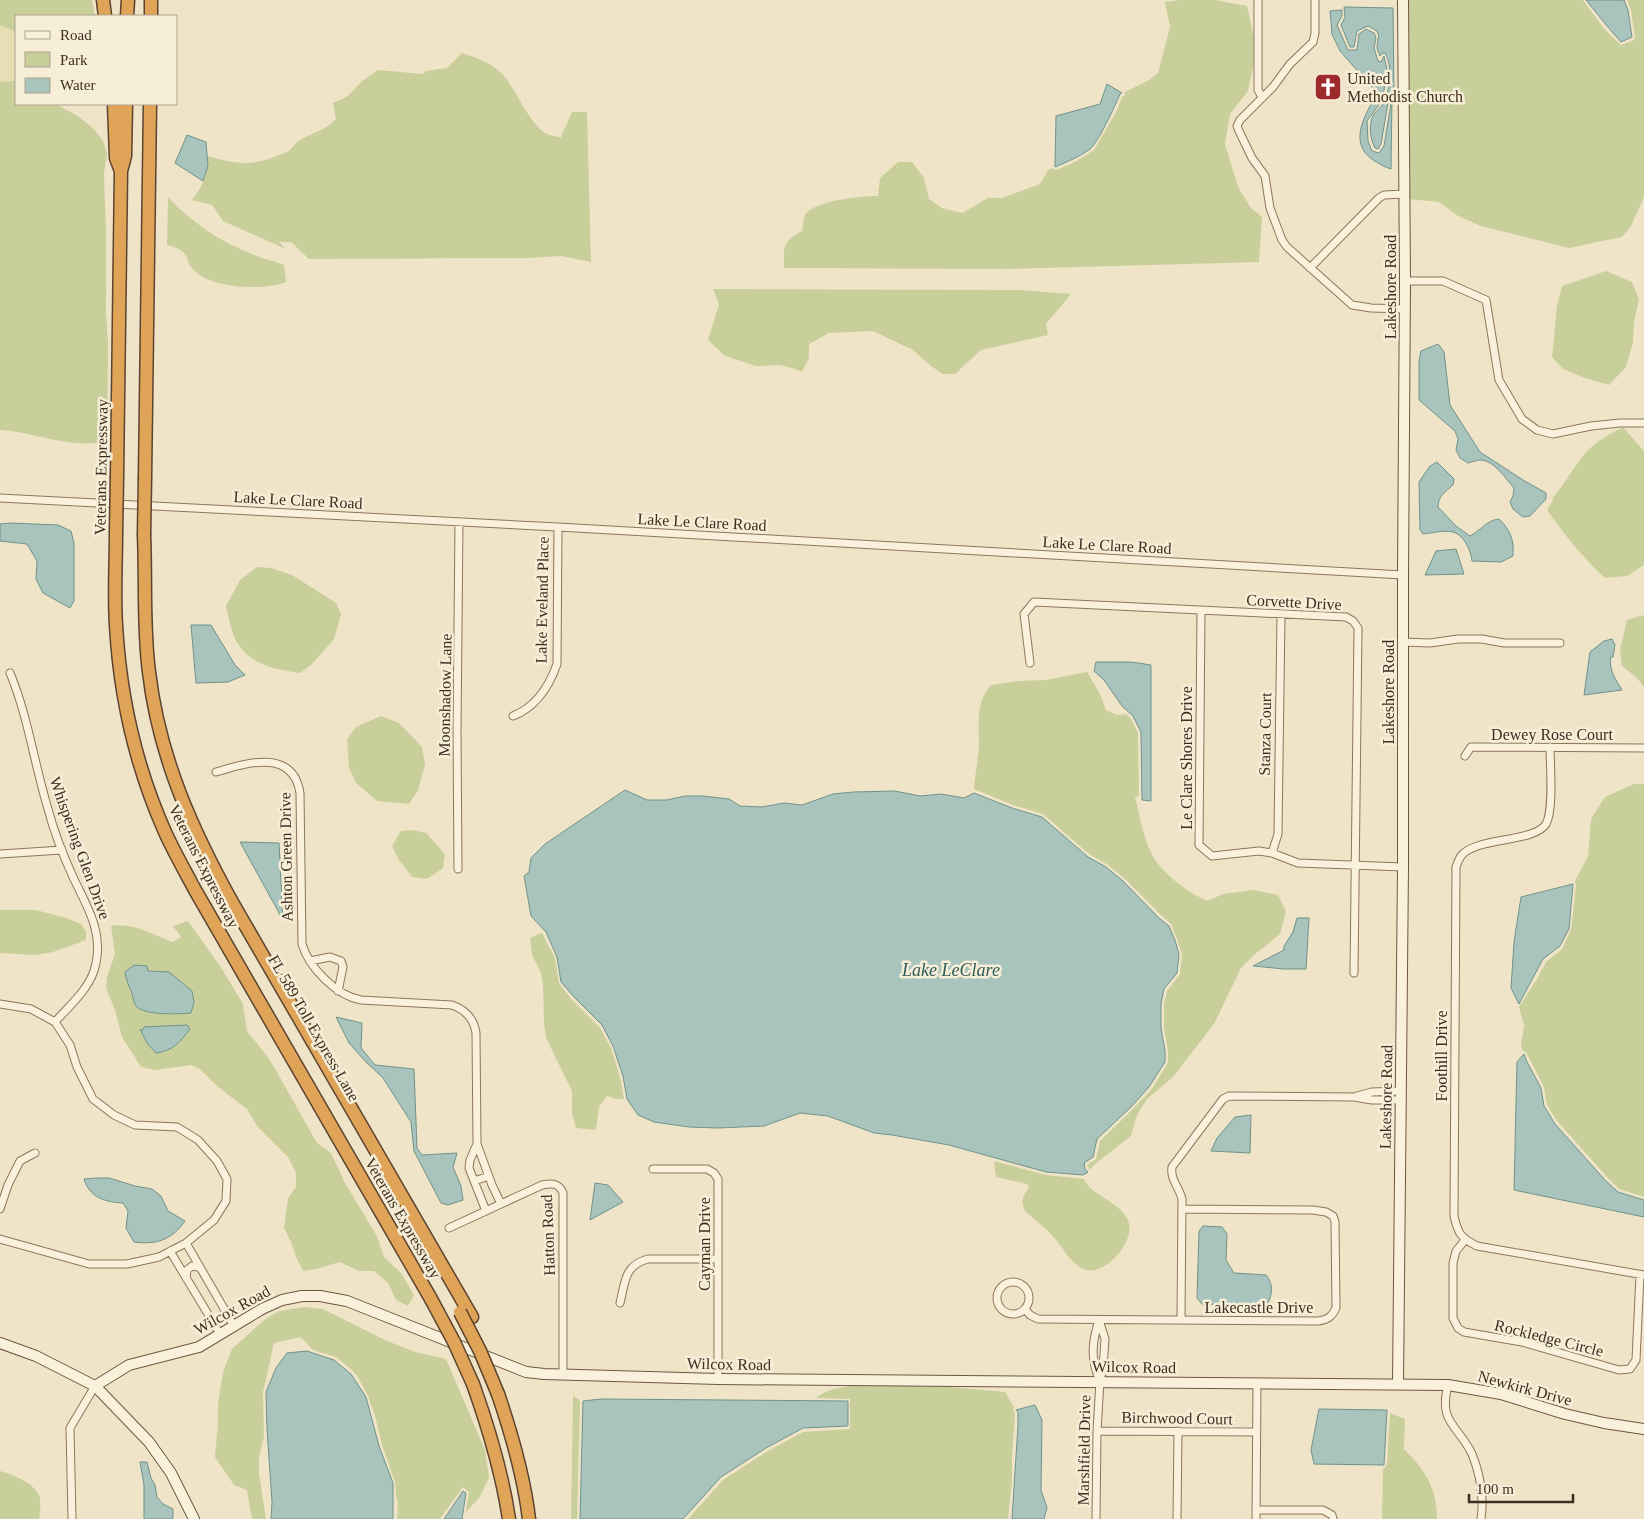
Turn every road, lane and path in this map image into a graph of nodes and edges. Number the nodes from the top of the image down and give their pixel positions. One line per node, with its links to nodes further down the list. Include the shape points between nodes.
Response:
1 (102, 0): 7 (highway)
2 (128, 0): 8 (highway)
3 (151, 0): 9 (highway)
4 (1258, 0): 10 (street, via 1258,90)
5 (1315, 0): 10 (street, via 1312,42)
6 (1403, 0): 15 (street, Lakeshore Road)
7 (105, 15)
8 (127, 15)
9 (151, 15)
10 (1262, 97): 16 (street, via 1240,120 1238,131 1265,176 1270,208 1282,240)
11 (114, 105): 14 (highway, Veterans Expressway, via 116,158)
12 (126, 105): 14 (highway, via 125,156)
13 (150, 105): 79 (highway, Veterans Expressway, bridge, via 145,624 149,673 163,745 189,818 210,862 492,1358)
14 (121, 171): 87 (highway, Veterans Expressway, bridge, via 116,623 121,680 137,754 156,811 195,890 454,1342 493,1442)
15 (1404, 194): 16 (street, via 1384,194); 17 (street, Lakeshore Road)
16 (1310, 268): 18 (street, via 1352,305)
17 (1405, 281): 18 (street, Lakeshore Road); 19 (street, via 1443,281 1486,300 1499,380 1522,419 1537,430 1553,434 1592,426)
18 (1405, 309): 23 (street, Lakeshore Road)
19 (1644, 423)
20 (0, 498): 21 (street, Lake Le Clare Road)
21 (459, 522): 22 (street, Lake Le Clare Road); 40 (street, Moonshadow Lane)
22 (558, 527): 23 (street, Lake Le Clare Road); 30 (street, Lake Eveland Place, via 557,664 551,681 540,696 525,711)
23 (1403, 575): 26 (street, Lakeshore Road)
24 (1201, 610): 25 (street, Corvette Drive); 28 (street, Corvette Drive, via 1034,602 1024,614); 36 (street, Le Clare Shores Drive, via 1199,845 1212,856 1259,851)
25 (1281, 614): 36 (street, Stanza Court, via 1278,834); 38 (street, Corvette Drive, via 1346,617 1358,628)
26 (1403, 642): 27 (street, via 1482,639 1504,643); 39 (street, Lakeshore Road)
27 (1560, 643)
28 (1030, 663)
29 (10, 672): 35 (street, Whispering Glen Drive, via 26,719 48,811)
30 (513, 716)
31 (1550, 747): 32 (street, Dewey Rose Court); 33 (street, Dewey Rose Court, via 1471,747); 58 (street, Foothill Drive, via 1550,812 1545,825 1535,832 1470,849 1461,856 1456,867 1454,1216 1457,1230)
32 (1644, 748)
33 (1464, 756)
34 (216, 772): 41 (street, Ashton Green Drive, via 270,762 286,768 297,781 300,793 301,938)
35 (62, 850): 37 (street); 45 (street, Whispering Glen Drive, via 90,910 97,938 96,964 86,987)
36 (1272, 853): 38 (street, Le Clare Shores Drive, via 1298,863)
37 (0, 854)
38 (1356, 865): 39 (street, Le Clare Shores Drive); 42 (street, Corvette Drive)
39 (1403, 867): 46 (street, Lakeshore Road)
40 (458, 869)
41 (310, 962): 43 (street, Ashton Green Drive); 43 (street, via 330,957 341,961 343,967)
42 (1354, 973)
43 (338, 991): 47 (street, Ashton Green Drive, via 361,1000 452,1005 467,1013 476,1033)
44 (0, 1004): 45 (street, via 32,1009)
45 (55, 1022): 59 (street, via 70,1045 93,1099 114,1115 135,1125 177,1127 198,1140 217,1161 227,1179 226,1201 214,1220)
46 (1401, 1096): 54 (street, via 1372,1092 1354,1097 1229,1096 1223,1099 1172,1167 1171,1177 1180,1191); 76 (street, Lakeshore Road)
47 (477, 1144): 50 (street, Ashton Green Drive); 51 (street, Ashton Green Drive, via 469,1164)
48 (35, 1153): 53 (street, via 20,1161)
49 (653, 1169): 61 (street, Cayman Drive, via 707,1170 714,1173 718,1179)
50 (488, 1176): 51 (street); 52 (street, Ashton Green Drive)
51 (474, 1181): 55 (street, Ashton Green Drive)
52 (501, 1204): 55 (street, Hatton Road); 72 (street, Hatton Road, via 548,1184 557,1184 563,1193)
53 (0, 1209)
54 (1182, 1209): 68 (street); 68 (street, Lakecastle Drive, via 1313,1210 1333,1216 1336,1308 1333,1315 1318,1322)
55 (486, 1211): 56 (street, Hatton Road)
56 (449, 1228)
57 (0, 1239): 60 (street, via 89,1264 127,1264 159,1257)
58 (1465, 1240): 63 (street, via 1477,1246); 63 (street, Rockledge Circle, via 1456,1251 1453,1263 1453,1318 1458,1328 1464,1332 1522,1342 1619,1370 1630,1368 1636,1360)
59 (186, 1243): 60 (street); 62 (street)
60 (170, 1251): 64 (street)
61 (718, 1259): 65 (street, via 648,1259 639,1262 629,1269); 73 (street, Cayman Drive)
62 (198, 1266): 64 (street, via 187,1270); 69 (street)
63 (1642, 1275)
64 (186, 1278): 70 (street)
65 (620, 1303)
66 (1025, 1309): 66 (street, Lakecastle Drive, via 1028,1294 1022,1285 1012,1282 1002,1286 997,1295 1001,1310 1016,1314); 67 (street, Lakecastle Drive, via 1038,1319)
67 (1099, 1320): 68 (street, Lakecastle Drive); 74 (street, Marshfield Drive, via 1105,1339); 74 (street, Marshfield Drive, via 1093,1338 1094,1367)
68 (1181, 1320)
69 (234, 1326): 70 (street, Wilcox Road); 72 (street, Wilcox Road, via 282,1300 320,1296 347,1301 526,1372)
70 (220, 1334): 78 (street, Wilcox Road, via 199,1347 129,1365)
71 (0, 1343): 78 (street, via 36,1356)
72 (563, 1374): 73 (street, Wilcox Road)
73 (718, 1379): 74 (street, Wilcox Road)
74 (1100, 1382): 75 (street, Wilcox Road); 81 (street, Marshfield Drive)
75 (1257, 1383): 76 (street, Wilcox Road); 83 (street)
76 (1398, 1384): 77 (street, Newkirk Drive)
77 (1448, 1385): 80 (street, Newkirk Drive, via 1501,1394 1604,1423); 94 (street, via 1444,1399 1446,1415 1472,1454 1482,1487)
78 (96, 1386): 85 (street, via 70,1428); 86 (street, via 149,1442 171,1473)
79 (503, 1396): 88 (highway); 89 (highway, Veterans Expressway, via 524,1453)
80 (1644, 1429)
81 (1097, 1430): 82 (street, Birchwood Court); 90 (street, Marshfield Drive)
82 (1178, 1431): 83 (street, Birchwood Court); 91 (street)
83 (1256, 1432): 84 (street)
84 (1256, 1510): 92 (street); 93 (street, via 1323,1510)
85 (72, 1519)
86 (194, 1519)
87 (509, 1519)
88 (529, 1519)
89 (537, 1519)
90 (1096, 1519)
91 (1177, 1519)
92 (1256, 1519)
93 (1333, 1519)
94 (1481, 1519)

